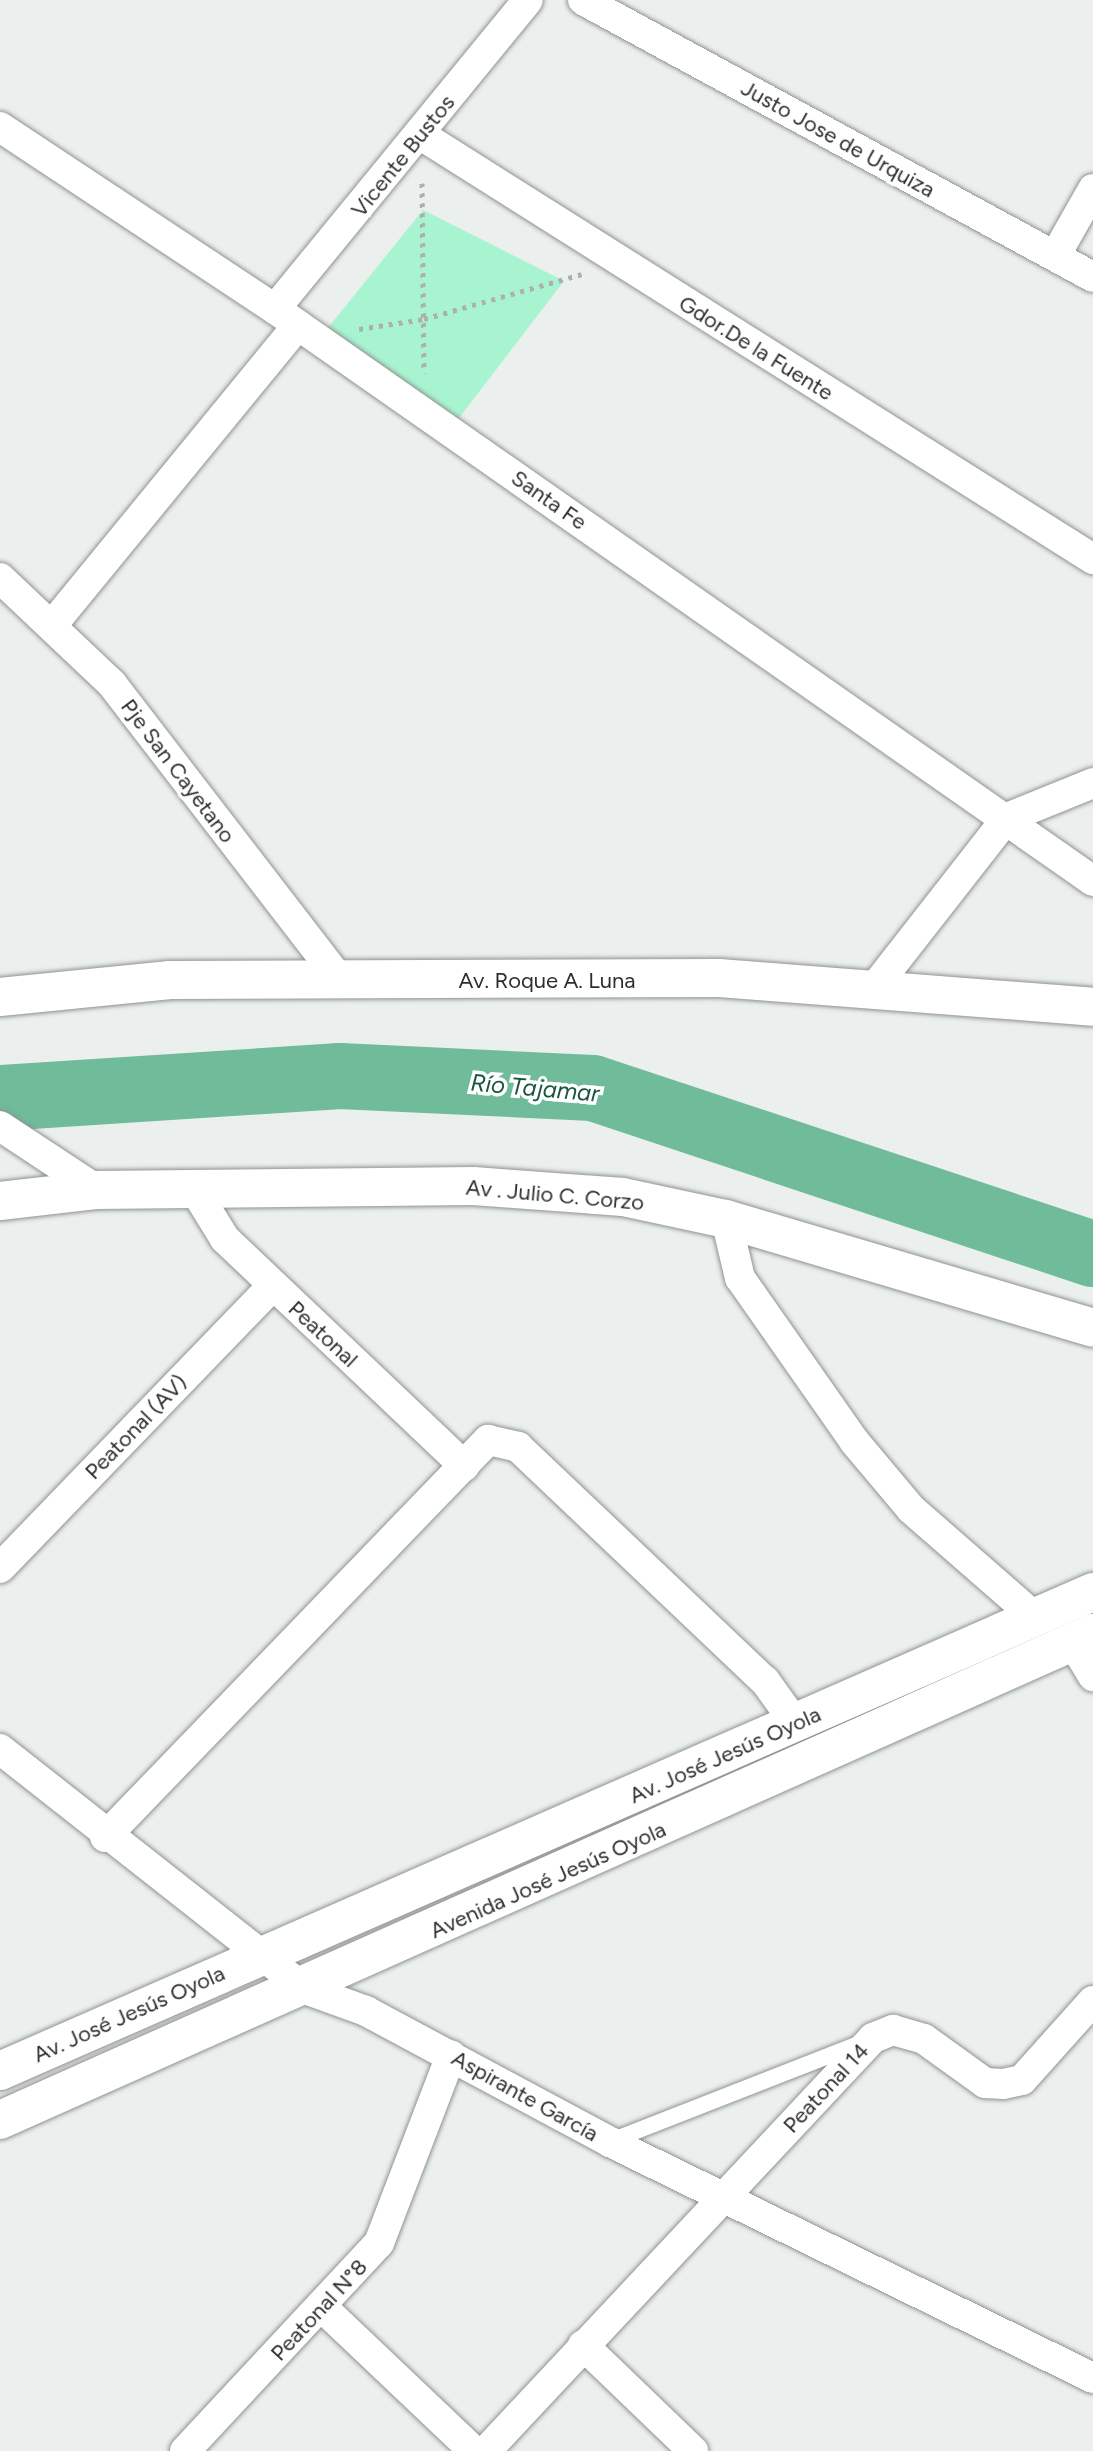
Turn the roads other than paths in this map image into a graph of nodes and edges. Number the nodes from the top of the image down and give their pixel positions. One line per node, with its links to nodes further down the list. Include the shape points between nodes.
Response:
1 (528, 0): 4 (street, Vicente Bustos)
2 (583, 0): 6 (street, Justo Jose de Urquiza)
3 (0, 127): 8 (street, Santa Fe)
4 (421, 135): 8 (street, Vicente Bustos); 9 (street, Gdor.De la Fuente)
5 (1093, 189): 6 (street)
6 (1055, 256): 7 (street, Justo Jose de Urquiza)
7 (1093, 277)
8 (294, 323): 11 (street, Vicente Bustos); 13 (street, Santa Fe)
9 (1093, 559)
10 (0, 578): 11 (street, Pje San Cayetano)
11 (54, 623): 15 (street, Pje San Cayetano, via 112,684)
12 (1093, 783): 13 (street)
13 (1007, 818): 14 (street, Santa Fe); 16 (street)
14 (1093, 881)
15 (340, 980): 16 (street, Av. Roque A. Luna, via 719,978); 17 (street, Av. Roque A. Luna, via 170,980)
16 (871, 992): 18 (street, Av. Roque A. Luna)
17 (0, 997)
18 (1093, 1007)
19 (0, 1126): 20 (street)
20 (97, 1190): 21 (street, Av . Julio C. Corzo); 22 (street, Av . Julio C. Corzo)
21 (196, 1192): 23 (street, Av . Julio C. Corzo, via 473,1186 623,1197); 24 (street, Peatonal, via 225,1239)
22 (0, 1201)
23 (726, 1219): 25 (street, Av . Julio C. Corzo); 29 (street, via 740,1278 854,1441 911,1509)
24 (272, 1286): 26 (street, Peatonal); 27 (street, Peatonal (AV))
25 (1093, 1328)
26 (464, 1466): 32 (street, via 488,1440 518,1447 765,1681); 34 (street)
27 (0, 1568)
28 (1093, 1592): 29 (street, Av. José Jesús Oyola)
29 (1036, 1618): 32 (street, Av. José Jesús Oyola)
30 (1083, 1638): 31 (street); 36 (street, Avenida José Jesús Oyola)
31 (1093, 1676)
32 (796, 1724): 35 (street, Av. José Jesús Oyola)
33 (0, 1749): 34 (street, Aspirante García)
34 (105, 1837): 35 (street, Aspirante García)
35 (258, 1957): 36 (street, Aspirante García); 40 (street, Av. José Jesús Oyola)
36 (305, 1989): 39 (street, Aspirante García); 41 (street, Avenida José Jesús Oyola)
37 (1093, 2001): 38 (street, Peatonal 14, via 1022,2080 1003,2084 985,2083 924,2039 893,2030)
38 (873, 2038): 42 (lane); 43 (street, Peatonal 14)
39 (451, 2055): 42 (street, Aspirante García); 44 (street, Peatonal N°8, via 379,2243)
40 (0, 2071)
41 (0, 2120)
42 (610, 2142): 43 (street, Aspirante García)
43 (723, 2197): 45 (street, Peatonal 14); 46 (street, Aspirante García)
44 (322, 2307): 47 (street, Peatonal N°8); 48 (street)
45 (583, 2345): 49 (street, Peatonal 14); 50 (street)
46 (1093, 2378)
47 (185, 2451)
48 (474, 2451)
49 (486, 2451)
50 (693, 2451)

